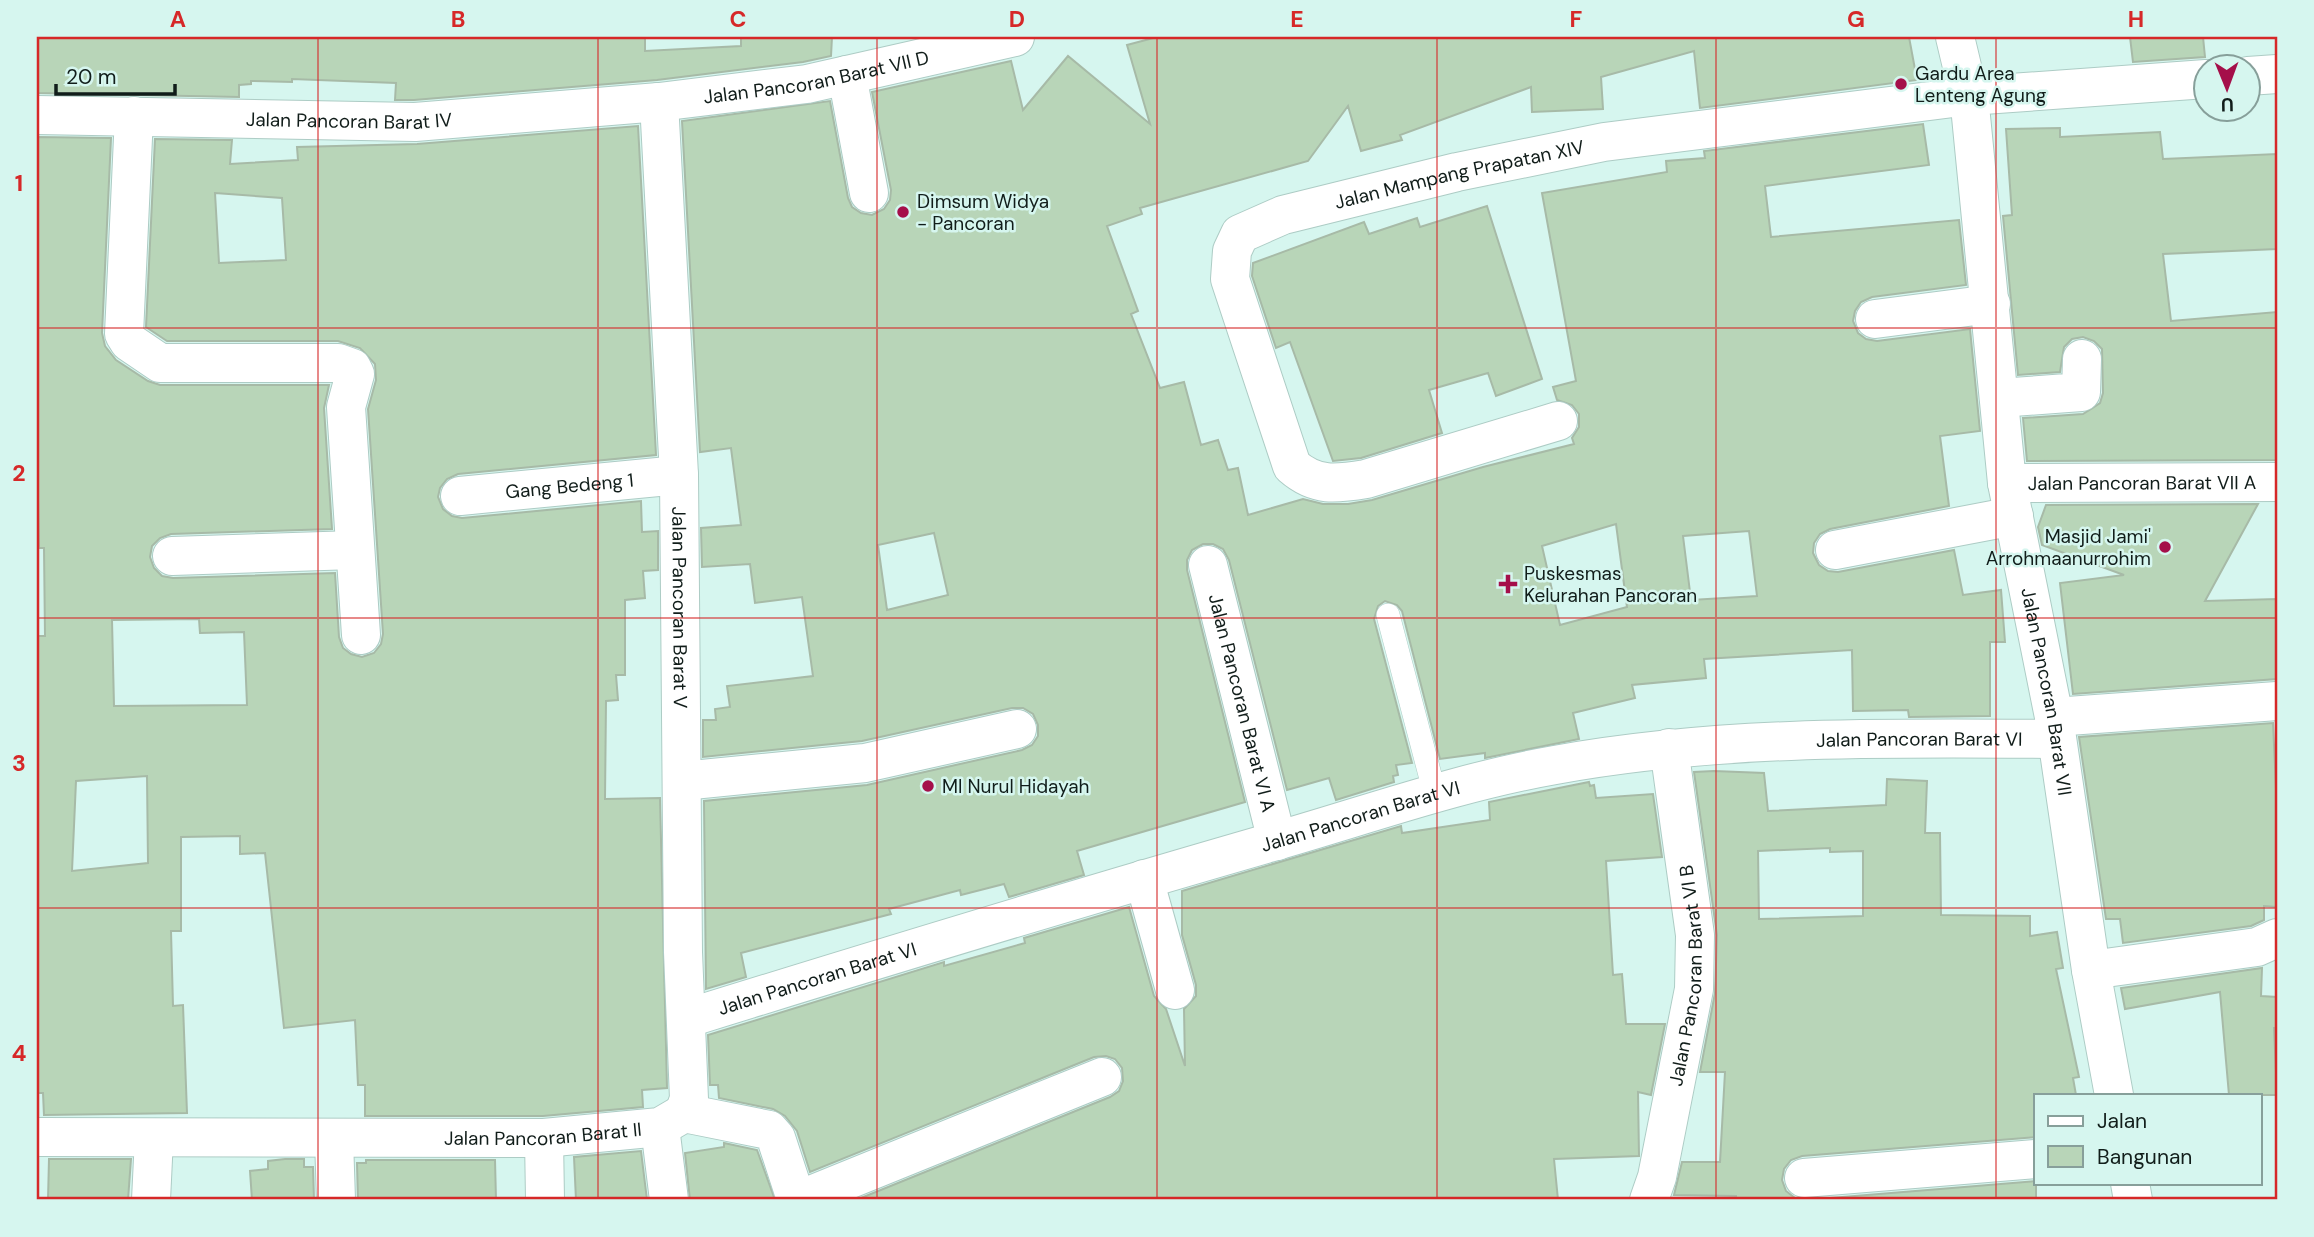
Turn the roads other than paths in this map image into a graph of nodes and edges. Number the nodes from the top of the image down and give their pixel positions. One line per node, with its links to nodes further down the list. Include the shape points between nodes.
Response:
1 (1015, 37): 3 (street, Jalan Pancoran Barat VII D)
2 (1955, 37): 5 (street, Jalan Pancoran Barat VII)
3 (847, 75): 6 (street, Jalan Pancoran Barat VII D); 9 (street)
4 (2192, 80): 5 (street, Jalan Mampang Prapatan XIV)
5 (1969, 96): 10 (street, Jalan Pancoran Barat VII); 14 (street, Jalan Mampang Prapatan XIV, via 1604,142 1283,215 1240,234 1232,251 1230,279 1292,466 1307,480 1338,484 1366,479)
6 (659, 102): 8 (street, Jalan Pancoran Barat IV, via 415,122); 15 (street, Jalan Pancoran Barat V)
7 (37, 115): 8 (street, Jalan Pancoran Barat IV)
8 (134, 116): 19 (street, via 124,334 160,363 329,363 352,368 355,374 346,407)
9 (869, 193)
10 (1990, 304): 11 (street); 13 (street, Jalan Pancoran Barat VII)
11 (1875, 319)
12 (2082, 359): 13 (street, via 2081,392)
13 (1999, 398): 18 (street, Jalan Pancoran Barat VII)
14 (1558, 421)
15 (679, 475): 17 (street, Gang Bedeng 1); 29 (street, Jalan Pancoran Barat V)
16 (2277, 482): 18 (street, Jalan Pancoran Barat VII A)
17 (460, 496)
18 (2011, 499): 20 (street, Jalan Pancoran Barat VII A); 26 (street, Jalan Pancoran Barat VII)
19 (355, 550): 21 (street); 24 (street)
20 (1835, 550)
21 (172, 556)
22 (1208, 565): 31 (street, Jalan Pancoran Barat VI A)
23 (1388, 615): 30 (lane)
24 (361, 635)
25 (2277, 701): 26 (street, Jalan Pancoran Barat VI)
26 (2055, 728): 28 (street, Jalan Pancoran Barat VI); 34 (street, Jalan Pancoran Barat VII)
27 (1017, 729): 29 (street, via 865,763)
28 (1669, 748): 30 (street, Jalan Pancoran Barat VI, via 1553,765); 50 (street, Jalan Pancoran Barat VI B, via 1695,934 1694,989)
29 (682, 781): 36 (street, Jalan Pancoran Barat V)
30 (1435, 794): 31 (street, Jalan Pancoran Barat VI)
31 (1276, 841): 32 (street, Jalan Pancoran Barat VI)
32 (1144, 879): 35 (street); 36 (street, Jalan Pancoran Barat VI)
33 (2277, 938): 34 (street, via 2256,947)
34 (2091, 970): 38 (street, Jalan Pancoran Barat VII)
35 (1175, 990)
36 (688, 1018): 39 (street, Jalan Pancoran Barat V, via 689,1098)
37 (1102, 1077): 39 (street, Jalan Pancoran Barat II, via 806,1197 793,1190 776,1138 769,1130)
38 (2114, 1094)
39 (672, 1120): 42 (street, Jalan Pancoran Barat II); 49 (street, Jalan Pancoran Barat V)
40 (37, 1137): 41 (street, Jalan Pancoran Barat II)
41 (154, 1138): 43 (street, Jalan Pancoran Barat II); 46 (street)
42 (544, 1138): 43 (street, Jalan Pancoran Barat II); 48 (street)
43 (334, 1139): 47 (street)
44 (2034, 1159): 45 (street)
45 (1804, 1178)
46 (151, 1200)
47 (335, 1200)
48 (545, 1200)
49 (669, 1200)
50 (1649, 1200)

